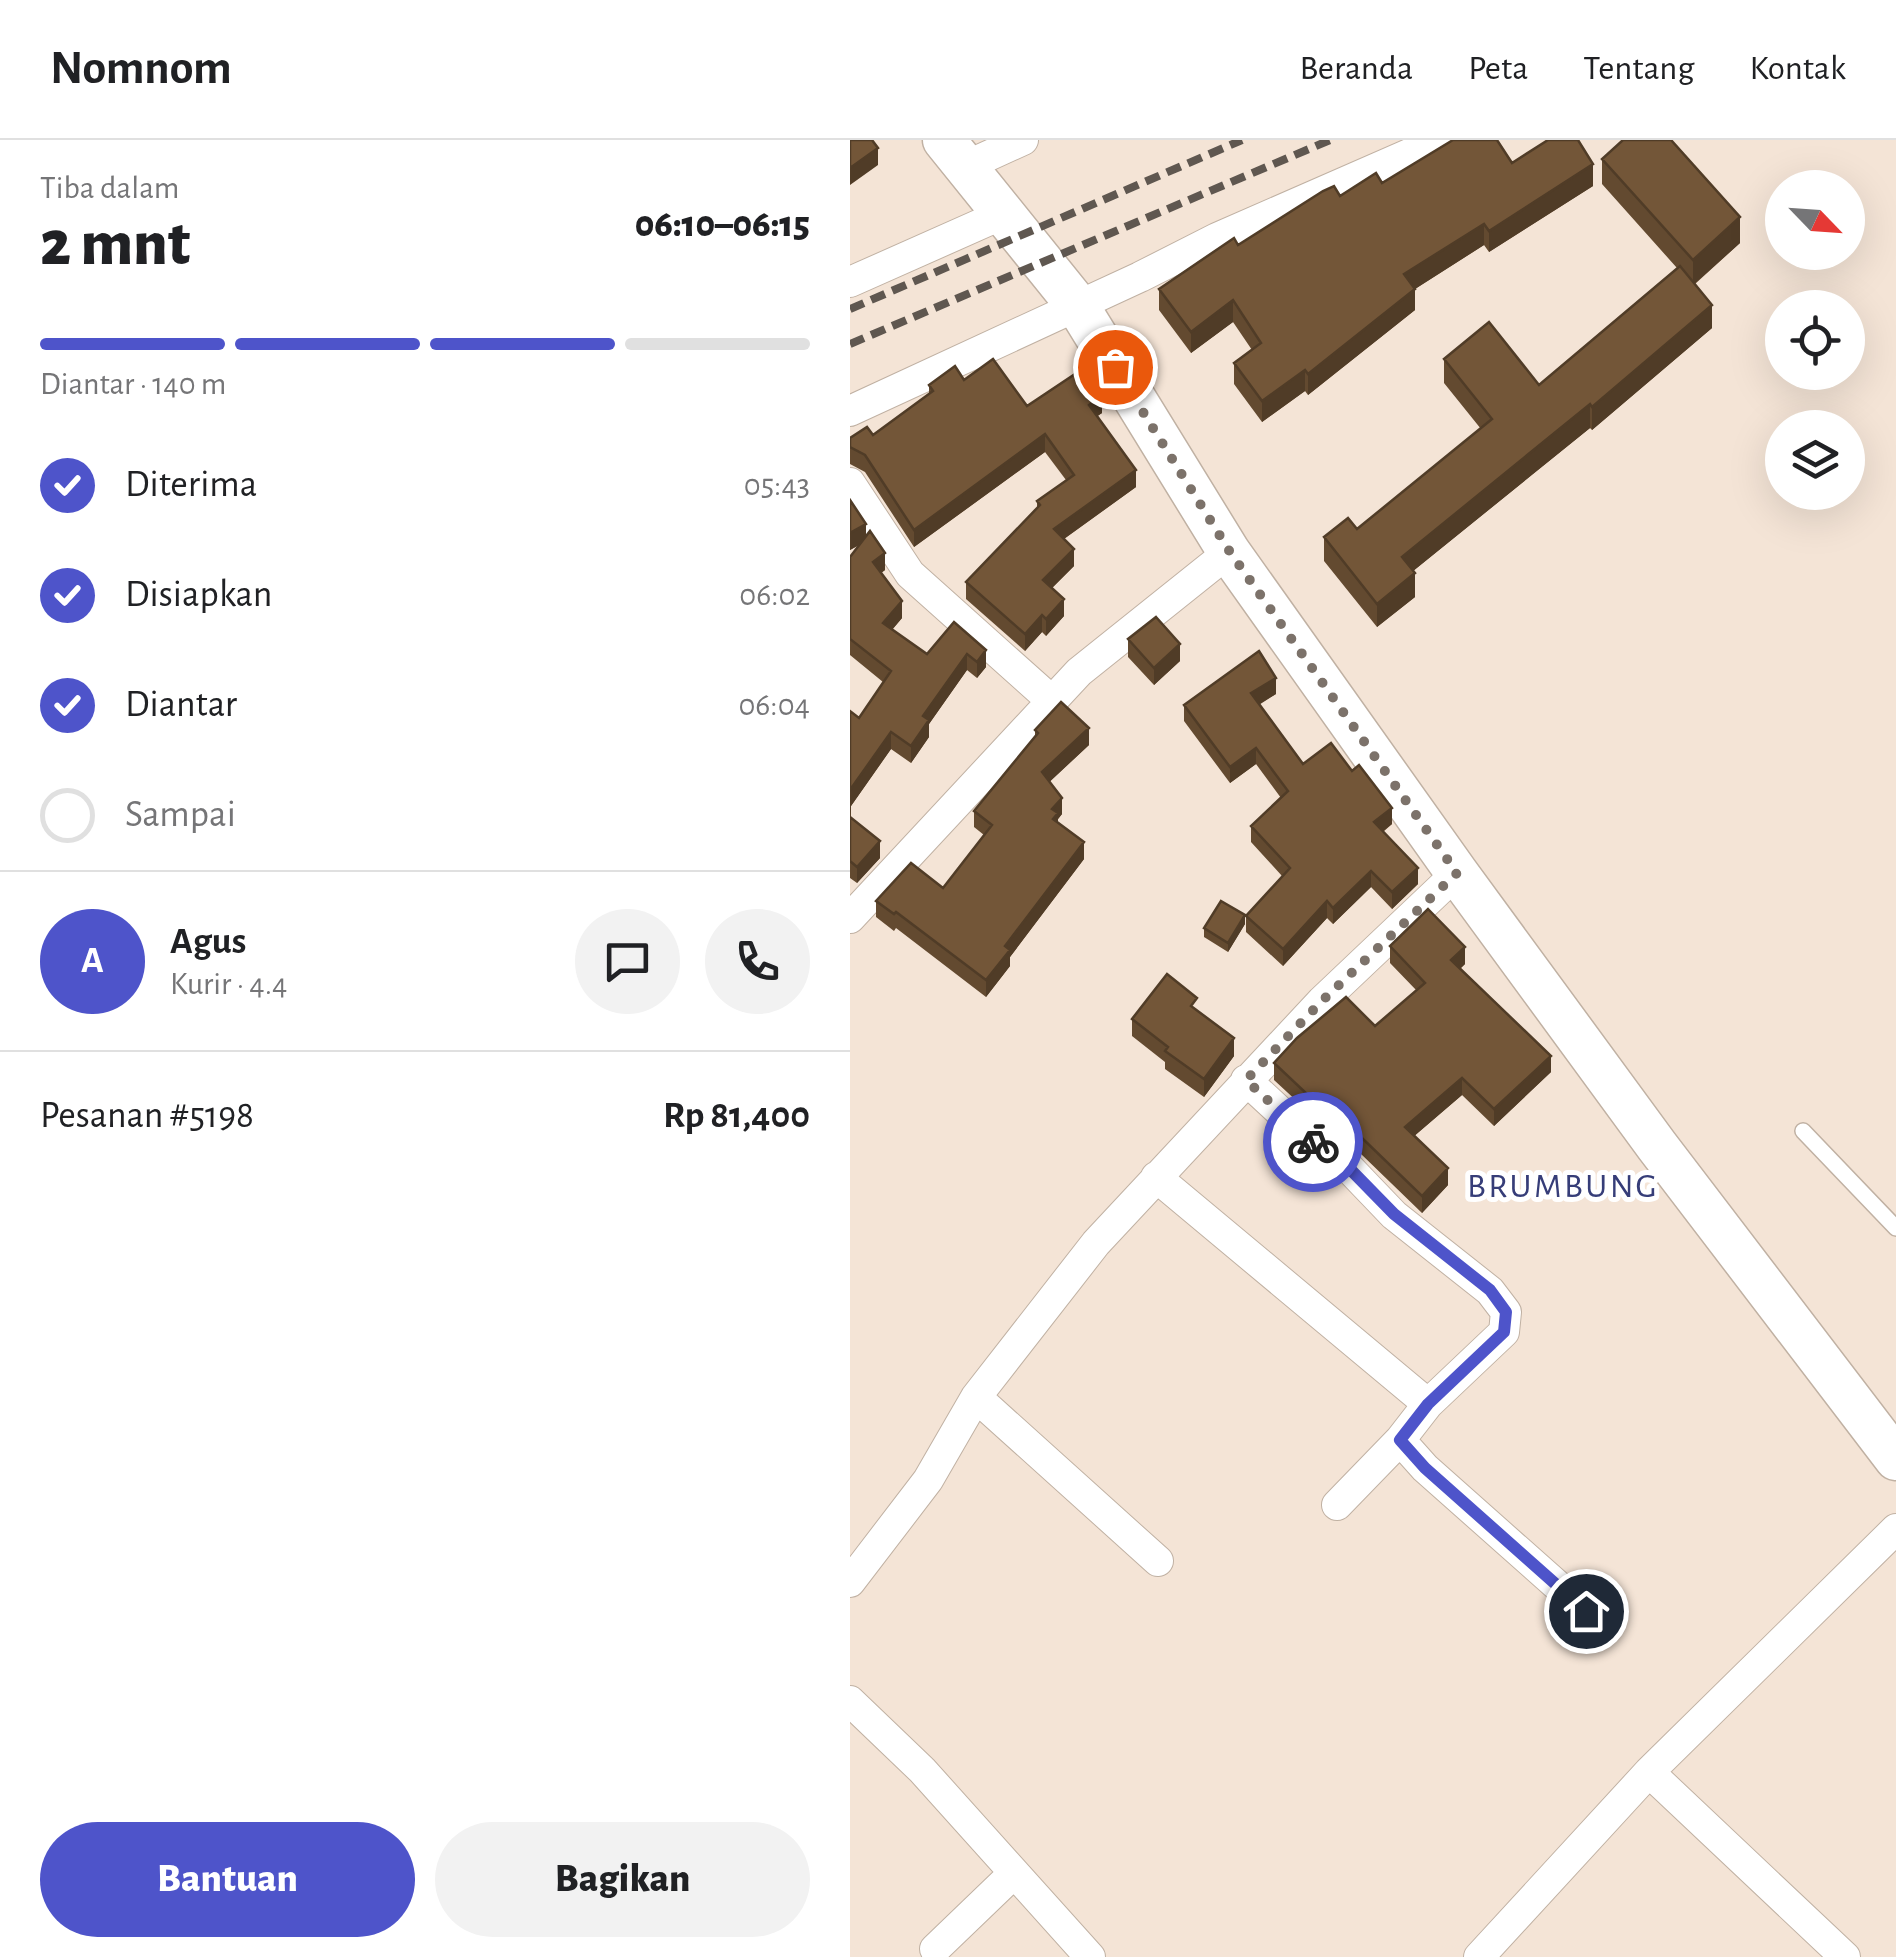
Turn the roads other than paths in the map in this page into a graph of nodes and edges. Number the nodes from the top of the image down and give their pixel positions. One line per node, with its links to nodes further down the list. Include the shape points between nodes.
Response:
1 (1441, 140): 6 (street)
2 (1018, 142): 3 (street)
3 (955, 153): 4 (street)
4 (1003, 214): 5 (street); 6 (street)
5 (850, 282)
6 (1077, 305): 7 (street); 9 (street)
7 (850, 411)
8 (850, 483): 10 (street, via 910,574)
9 (1230, 552): 10 (street, via 1096,656); 11 (street)
10 (1052, 701): 12 (street)
11 (1457, 873): 13 (street); 20 (street)
12 (850, 918)
13 (1246, 1080): 15 (street); 18 (street, via 1394,1214 1490,1290 1506,1312 1504,1332)
14 (1803, 1131): 16 (lane)
15 (1156, 1176): 17 (street); 18 (street)
16 (1896, 1228)
17 (976, 1397): 23 (street); 24 (street, via 928,1480)
18 (1428, 1404): 19 (street)
19 (1400, 1440): 21 (street); 25 (street)
20 (1896, 1459)
21 (1338, 1505)
22 (1896, 1529): 27 (street)
23 (1158, 1562)
24 (850, 1582)
25 (1586, 1611)
26 (850, 1701): 28 (street, via 922,1770)
27 (1649, 1772): 31 (street); 32 (street)
28 (1013, 1874): 29 (street); 30 (street)
29 (936, 1950)
30 (1079, 1953)
31 (1488, 1954)
32 (1845, 1957)

